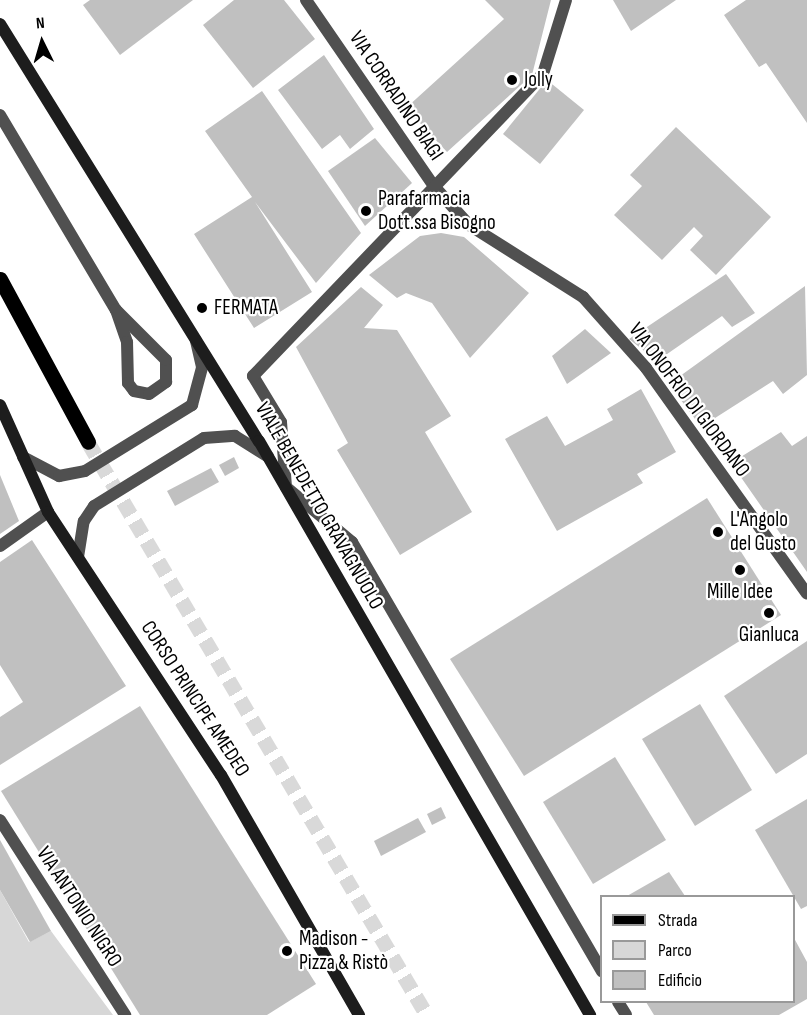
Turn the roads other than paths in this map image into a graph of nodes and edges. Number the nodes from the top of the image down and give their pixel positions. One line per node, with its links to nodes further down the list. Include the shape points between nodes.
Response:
1 (306, 0): 5 (street, VIA CORRADINO BIAGI)
2 (566, 0): 5 (street, via 543,74)
3 (0, 24): 8 (main road, VIALE BENEDETTO GRAVAGNUOLO)
4 (0, 115): 7 (street)
5 (433, 185): 13 (street, via 253,376 281,422); 17 (street, VIA ONOFRIO DI GIORDANO, via 469,225 583,297 646,368)
6 (0, 279): 10 (main road)
7 (116, 310): 7 (street, via 127,342 129,382 134,391 149,394 166,382 166,360)
8 (195, 337): 11 (street, via 202,368 192,405 85,471 58,476); 12 (main road, VIALE BENEDETTO GRAVAGNUOLO)
9 (0, 405): 11 (main road, CORSO PRINCIPE AMEDEO)
10 (88, 442)
11 (23, 457): 14 (main road, CORSO PRINCIPE AMEDEO)
12 (269, 458): 13 (main road, VIALE BENEDETTO GRAVAGNUOLO); 16 (street, via 235,436 204,438 94,506 84,521)
13 (286, 487): 19 (street, via 352,542); 22 (main road, VIALE BENEDETTO GRAVAGNUOLO)
14 (48, 512): 15 (street); 16 (main road, CORSO PRINCIPE AMEDEO)
15 (0, 546)
16 (78, 557): 21 (main road, CORSO PRINCIPE AMEDEO, via 221,775)
17 (807, 594)
18 (0, 820): 20 (street, VIA ANTONIO NIGRO)
19 (600, 969)
20 (125, 1015)
21 (359, 1015)
22 (590, 1015)

